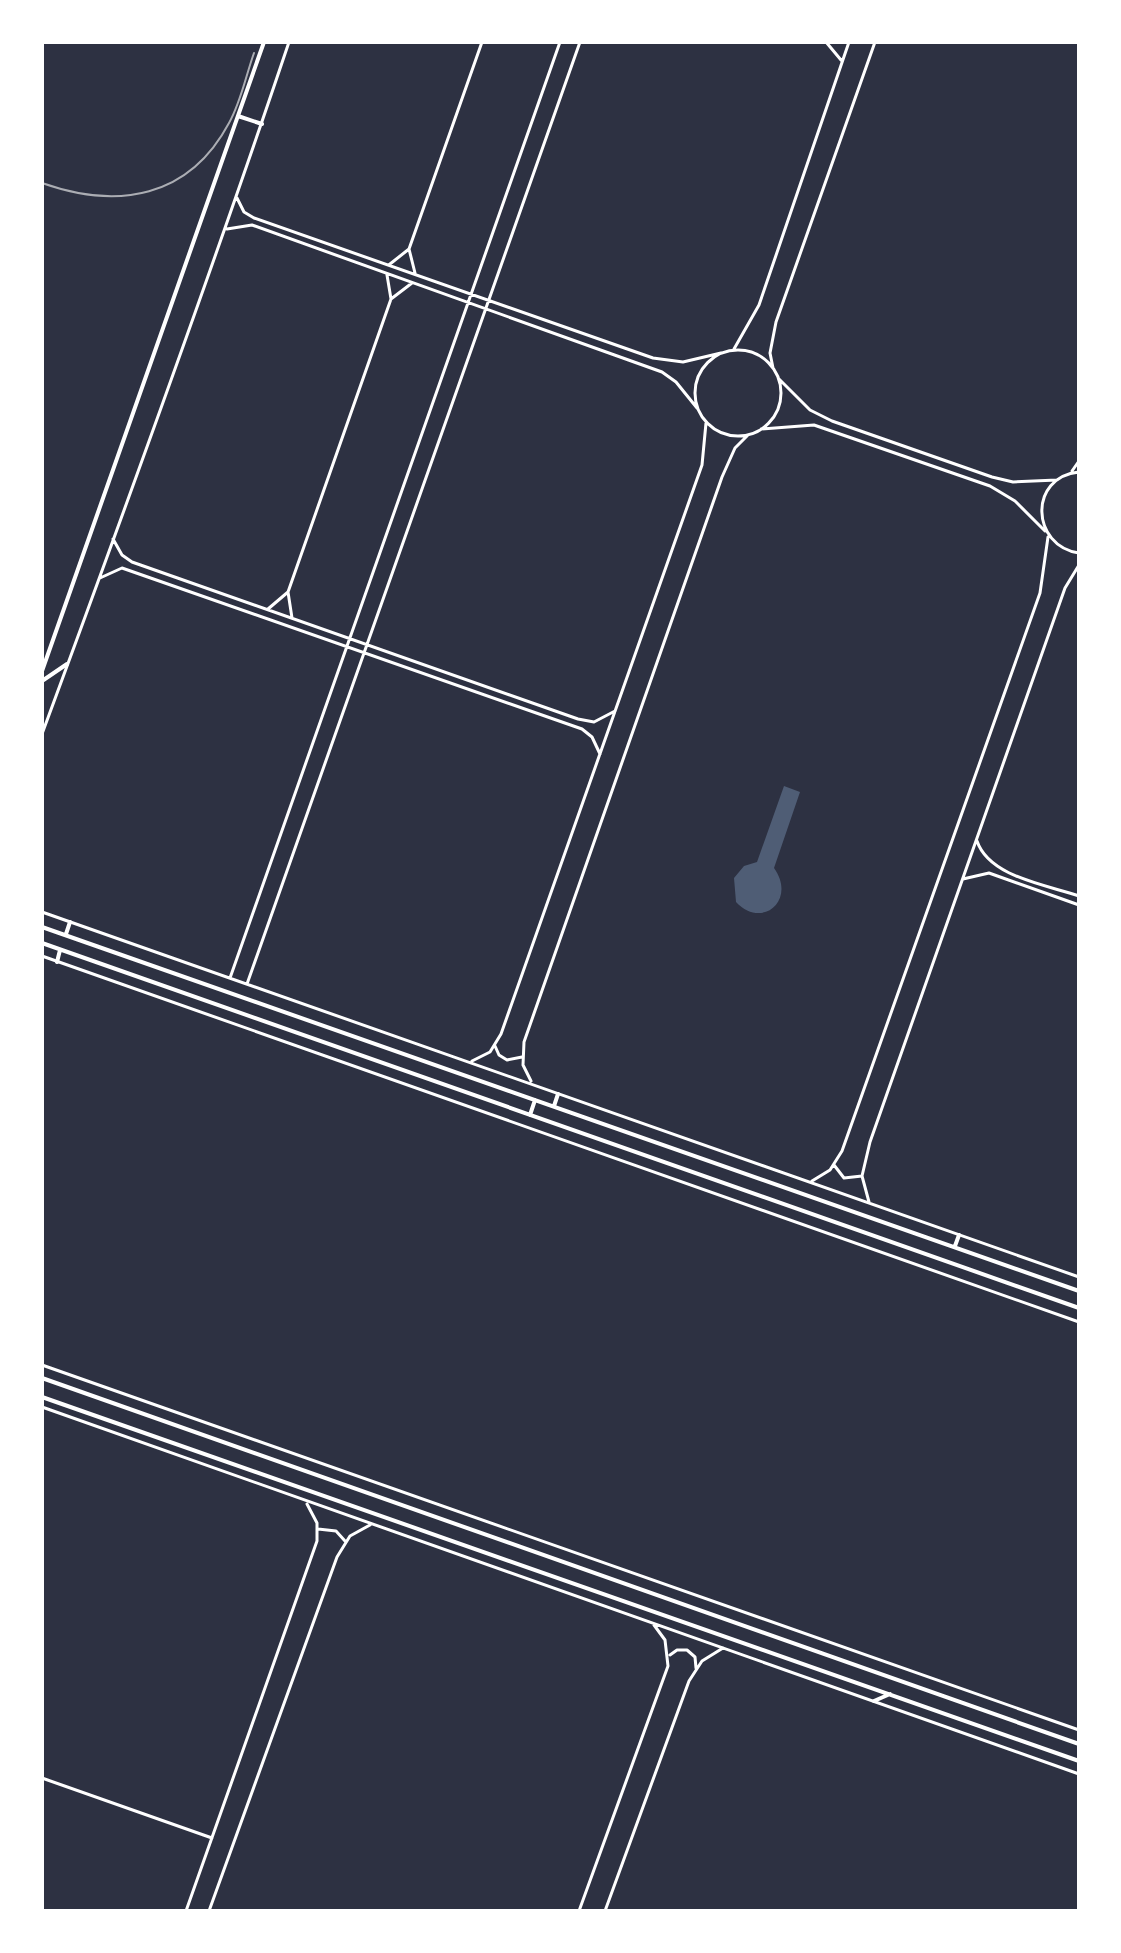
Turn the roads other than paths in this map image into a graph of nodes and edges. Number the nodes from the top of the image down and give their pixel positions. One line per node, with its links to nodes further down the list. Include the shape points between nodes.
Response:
1 (264, 42): 10 (street)
2 (289, 42): 11 (street)
3 (482, 42): 14 (street)
4 (560, 42): 19 (street)
5 (580, 42): 21 (street)
6 (826, 42): 9 (street)
7 (849, 42): 9 (street)
8 (875, 42): 26 (street, via 776,322)
9 (843, 63): 24 (street, via 759,305)
10 (238, 116): 11 (street); 50 (street)
11 (262, 124): 12 (street)
12 (237, 197): 13 (street); 15 (street, via 254,218)
13 (227, 229): 16 (street, via 252,225); 38 (street)
14 (409, 249): 15 (street); 17 (street)
15 (390, 264): 17 (street)
16 (386, 273): 18 (street); 20 (street)
17 (415, 273): 19 (street)
18 (412, 283): 20 (street); 22 (street)
19 (471, 293): 21 (street); 22 (street)
20 (391, 299): 42 (street)
21 (489, 299): 23 (street); 25 (street, via 663,361)
22 (468, 302): 23 (street); 45 (street)
23 (486, 309): 28 (street, via 662,372); 46 (street)
24 (734, 349): 25 (street); 26 (street, via 756,353)
25 (721, 353): 28 (street, via 698,376)
26 (773, 368): 27 (street)
27 (779, 379): 30 (street, via 778,407); 35 (street, via 810,410 832,421 992,477 1013,482)
28 (697, 408): 29 (street)
29 (706, 423): 31 (street, via 725,434); 52 (street, via 702,465)
30 (761, 429): 31 (street); 36 (street, via 814,425 990,486 1015,501)
31 (748, 435): 70 (street, via 735,448 722,477)
32 (1079, 461): 34 (street)
33 (1079, 472): 34 (street)
34 (1071, 473): 35 (street)
35 (1057, 480): 36 (street, via 1040,509)
36 (1045, 531): 37 (street)
37 (1048, 537): 39 (street, via 1066,551); 77 (street, via 1040,593)
38 (113, 539): 41 (street); 43 (street, via 132,562)
39 (1079, 553)
40 (1079, 565): 55 (street, via 1065,588)
41 (98, 580): 47 (street, via 110,571 129,569); 49 (street)
42 (288, 592): 43 (street); 44 (street)
43 (268, 609): 44 (street)
44 (292, 618): 45 (street)
45 (350, 639): 46 (street); 47 (street)
46 (367, 644): 48 (street); 52 (street, via 586,721 602,720)
47 (347, 647): 48 (street); 67 (street)
48 (364, 653): 54 (street, via 582,729); 68 (street)
49 (67, 664): 51 (street); 53 (street)
50 (42, 671)
51 (42, 681)
52 (615, 711): 54 (street)
53 (42, 734)
54 (600, 754): 69 (street)
55 (977, 840): 56 (street); 57 (street, via 984,856 999,868)
56 (963, 879): 58 (street, via 989,873); 78 (street)
57 (1079, 896)
58 (1079, 905)
59 (42, 912): 60 (street)
60 (70, 922): 62 (street); 67 (street)
61 (42, 927): 62 (street)
62 (66, 934): 74 (street)
63 (42, 943): 64 (street)
64 (60, 950): 66 (street); 76 (street)
65 (42, 956): 66 (street)
66 (57, 962): 86 (street)
67 (229, 978): 68 (street)
68 (247, 984): 71 (street)
69 (495, 1046): 70 (street, via 503,1058); 71 (street)
70 (522, 1057): 72 (street)
71 (469, 1062): 72 (street)
72 (533, 1084): 73 (street)
73 (558, 1094): 75 (street); 79 (street)
74 (535, 1100): 75 (street); 76 (street)
75 (554, 1106): 82 (street)
76 (530, 1115): 85 (street)
77 (834, 1165): 78 (street, via 844,1178); 79 (street)
78 (862, 1176): 80 (street)
79 (810, 1182): 80 (street)
80 (869, 1202): 81 (street)
81 (959, 1235): 82 (street); 83 (street)
82 (955, 1246): 84 (street)
83 (1079, 1277)
84 (1079, 1291)
85 (1079, 1308)
86 (1079, 1322)
87 (42, 1365): 101 (street)
88 (42, 1378): 102 (street)
89 (42, 1397): 99 (street)
90 (42, 1407): 91 (street)
91 (305, 1502): 92 (street); 93 (street)
92 (370, 1525): 94 (street); 95 (street)
93 (318, 1529): 94 (street, via 336,1531); 106 (street)
94 (345, 1541): 108 (street)
95 (651, 1623): 96 (street); 97 (street, via 665,1640)
96 (723, 1648): 98 (street); 100 (street)
97 (669, 1657): 98 (street, via 687,1650 695,1657); 109 (street)
98 (696, 1668): 110 (street)
99 (890, 1694): 100 (street); 103 (street)
100 (874, 1701): 104 (street)
101 (1079, 1730)
102 (1079, 1744)
103 (1079, 1761)
104 (1079, 1774)
105 (42, 1778): 106 (street)
106 (212, 1838): 107 (street)
107 (186, 1911)
108 (209, 1911)
109 (579, 1911)
110 (605, 1911)

